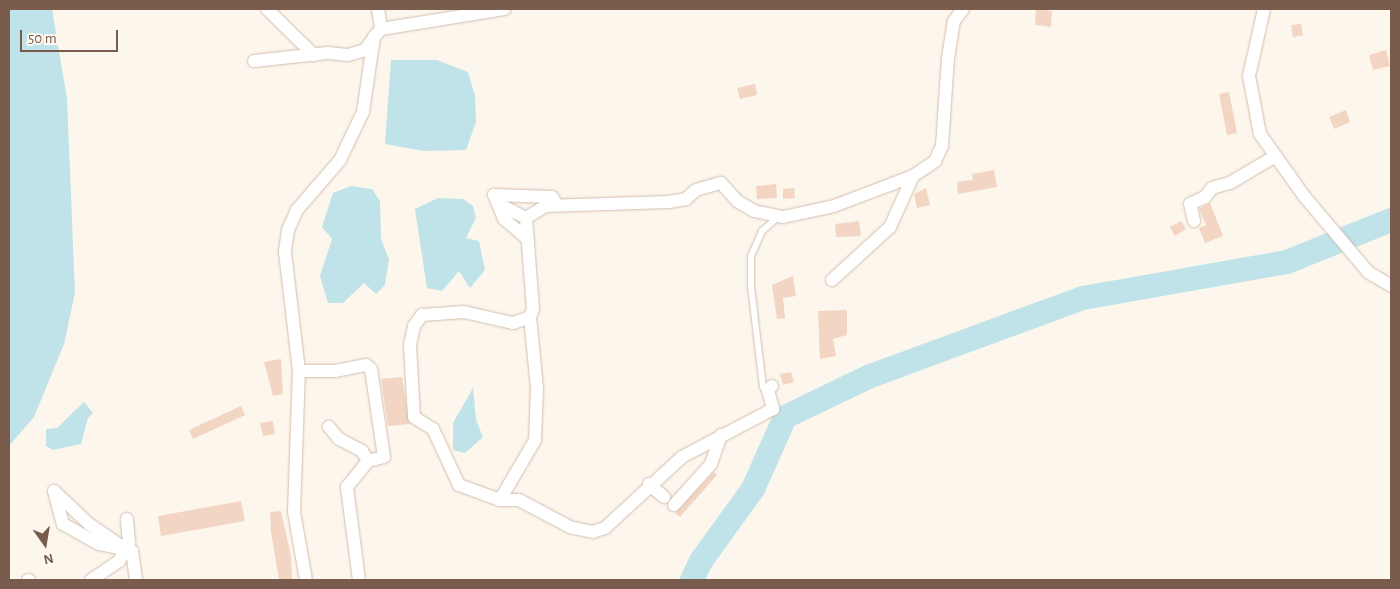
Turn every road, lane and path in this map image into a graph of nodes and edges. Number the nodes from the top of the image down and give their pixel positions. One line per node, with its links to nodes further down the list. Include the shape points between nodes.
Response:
1 (267, 9): 7 (street)
2 (378, 9): 6 (street)
3 (504, 9): 6 (street)
4 (963, 9): 10 (street, via 954,21 948,58 942,146 935,161)
5 (1264, 9): 9 (street, via 1250,85 1260,134)
6 (377, 33): 7 (street, via 365,50); 20 (street, via 363,112 340,160 297,210 288,230 286,251)
7 (314, 55): 8 (street)
8 (254, 61)
9 (1274, 157): 15 (street, via 1230,183 1212,188 1205,197 1190,204); 18 (street, via 1368,272)
10 (913, 176): 13 (street, via 834,206); 17 (street, via 890,227)
11 (498, 204): 12 (street, via 494,195 552,196); 14 (street); 16 (street, via 504,219)
12 (558, 205): 13 (street, via 669,202 686,199 696,190 721,184 745,206 768,217); 14 (street, via 545,206)
13 (778, 217): 21 (lane, via 762,231 752,256 751,287 763,387)
14 (526, 218): 16 (street)
15 (1194, 221)
16 (528, 239): 19 (street, via 534,309)
17 (832, 280)
18 (1391, 286)
19 (530, 317): 25 (street, via 537,425 535,440); 27 (street, via 513,324 464,312 435,313 422,315 414,326 410,372 414,417 433,429 459,485)
20 (299, 371): 24 (street, via 335,372 366,365 371,369 384,457); 35 (street, via 294,512)
21 (770, 388): 23 (street, via 774,409 742,428)
22 (329, 427): 24 (street, via 339,439 362,451)
23 (720, 435): 26 (street, via 682,457); 30 (street, via 712,464)
24 (368, 461): 36 (street, via 347,488)
25 (508, 484): 27 (street); 29 (street)
26 (649, 484): 28 (street); 29 (street, via 605,528 593,532 570,527 519,500)
27 (480, 492): 29 (street)
28 (664, 496)
29 (500, 500)
30 (674, 505)
31 (127, 519): 32 (street, via 129,543)
32 (124, 548): 32 (street, via 99,544 63,524 54,491 89,524); 33 (street, via 119,561); 34 (street, via 132,551)
33 (91, 580)
34 (136, 580)
35 (306, 580)
36 (360, 580)

